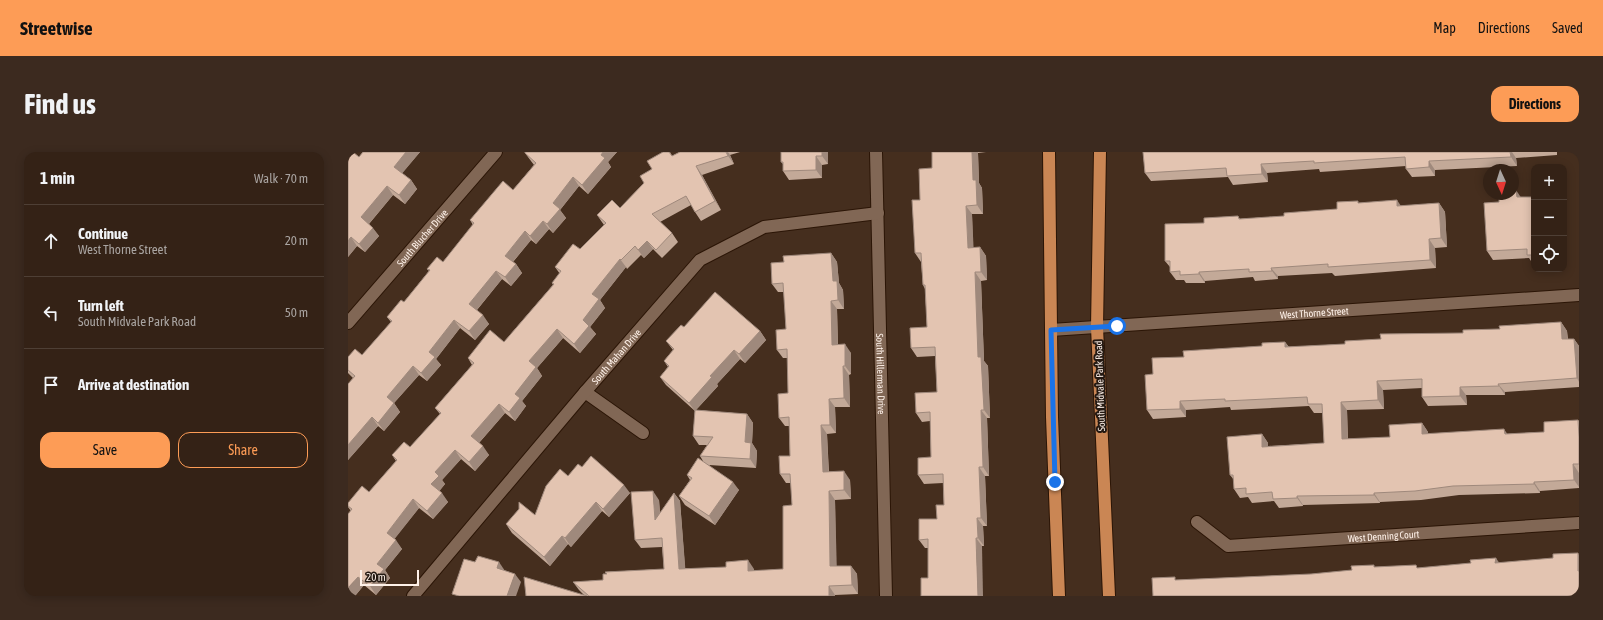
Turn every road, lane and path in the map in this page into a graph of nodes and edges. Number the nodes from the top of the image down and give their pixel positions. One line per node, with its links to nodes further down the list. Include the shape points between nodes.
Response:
1 (496, 152): 7 (street, South Blucher Drive)
2 (876, 152): 5 (street, South Hillerman Drive)
3 (1049, 152): 9 (main road)
4 (1100, 152): 8 (main road, South Midvale Park Road)
5 (878, 213): 10 (street, South Mahan Drive, via 764,227 700,260); 15 (street, South Hillerman Drive)
6 (1579, 295): 8 (street, West Thorne Street)
7 (348, 323)
8 (1097, 327): 9 (street, West Thorne Street); 17 (main road, South Midvale Park Road)
9 (1051, 330): 16 (main road)
10 (585, 392): 11 (street); 14 (street, South Mahan Drive)
11 (643, 433)
12 (1197, 522): 13 (street, West Denning Court, via 1228,546)
13 (1579, 523)
14 (413, 596)
15 (886, 596)
16 (1059, 596)
17 (1109, 596)

